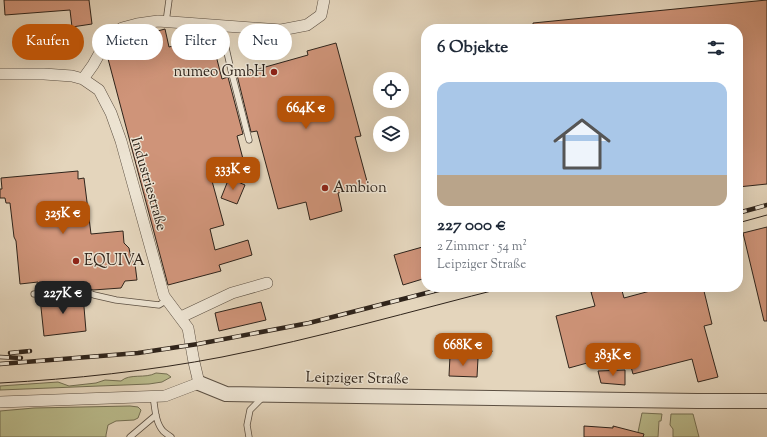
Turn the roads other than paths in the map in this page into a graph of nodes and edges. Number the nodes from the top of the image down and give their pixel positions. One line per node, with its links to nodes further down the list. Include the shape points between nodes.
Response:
1 (168, 0): 3 (lane)
2 (324, 0): 5 (street, via 321,15 307,25 281,30)
3 (166, 22): 4 (street); 8 (street, via 158,21 122,28 102,49)
4 (194, 24)
5 (230, 27)
6 (229, 60): 9 (lane)
7 (0, 74): 8 (street, Industriestraße, via 72,76)
8 (83, 80): 12 (street, Industriestraße, via 99,90 111,113 121,140 164,296)
9 (250, 140)
10 (267, 283): 13 (street, via 232,293)
11 (34, 294): 12 (lane, via 82,290 94,296 159,305)
12 (168, 300): 13 (street, Industriestraße)
13 (181, 317): 14 (street, Industriestraße, via 188,328)
14 (199, 382): 15 (street, Leipziger Straße, via 226,394); 16 (street, via 165,396)
15 (267, 394): 17 (street, Leipziger Straße); 22 (lane, via 250,410 247,425)
16 (153, 396): 18 (street); 19 (lane)
17 (767, 401)
18 (0, 402)
19 (156, 415): 20 (lane); 21 (lane, via 162,430)
20 (130, 437)
21 (171, 437)
22 (249, 437)

